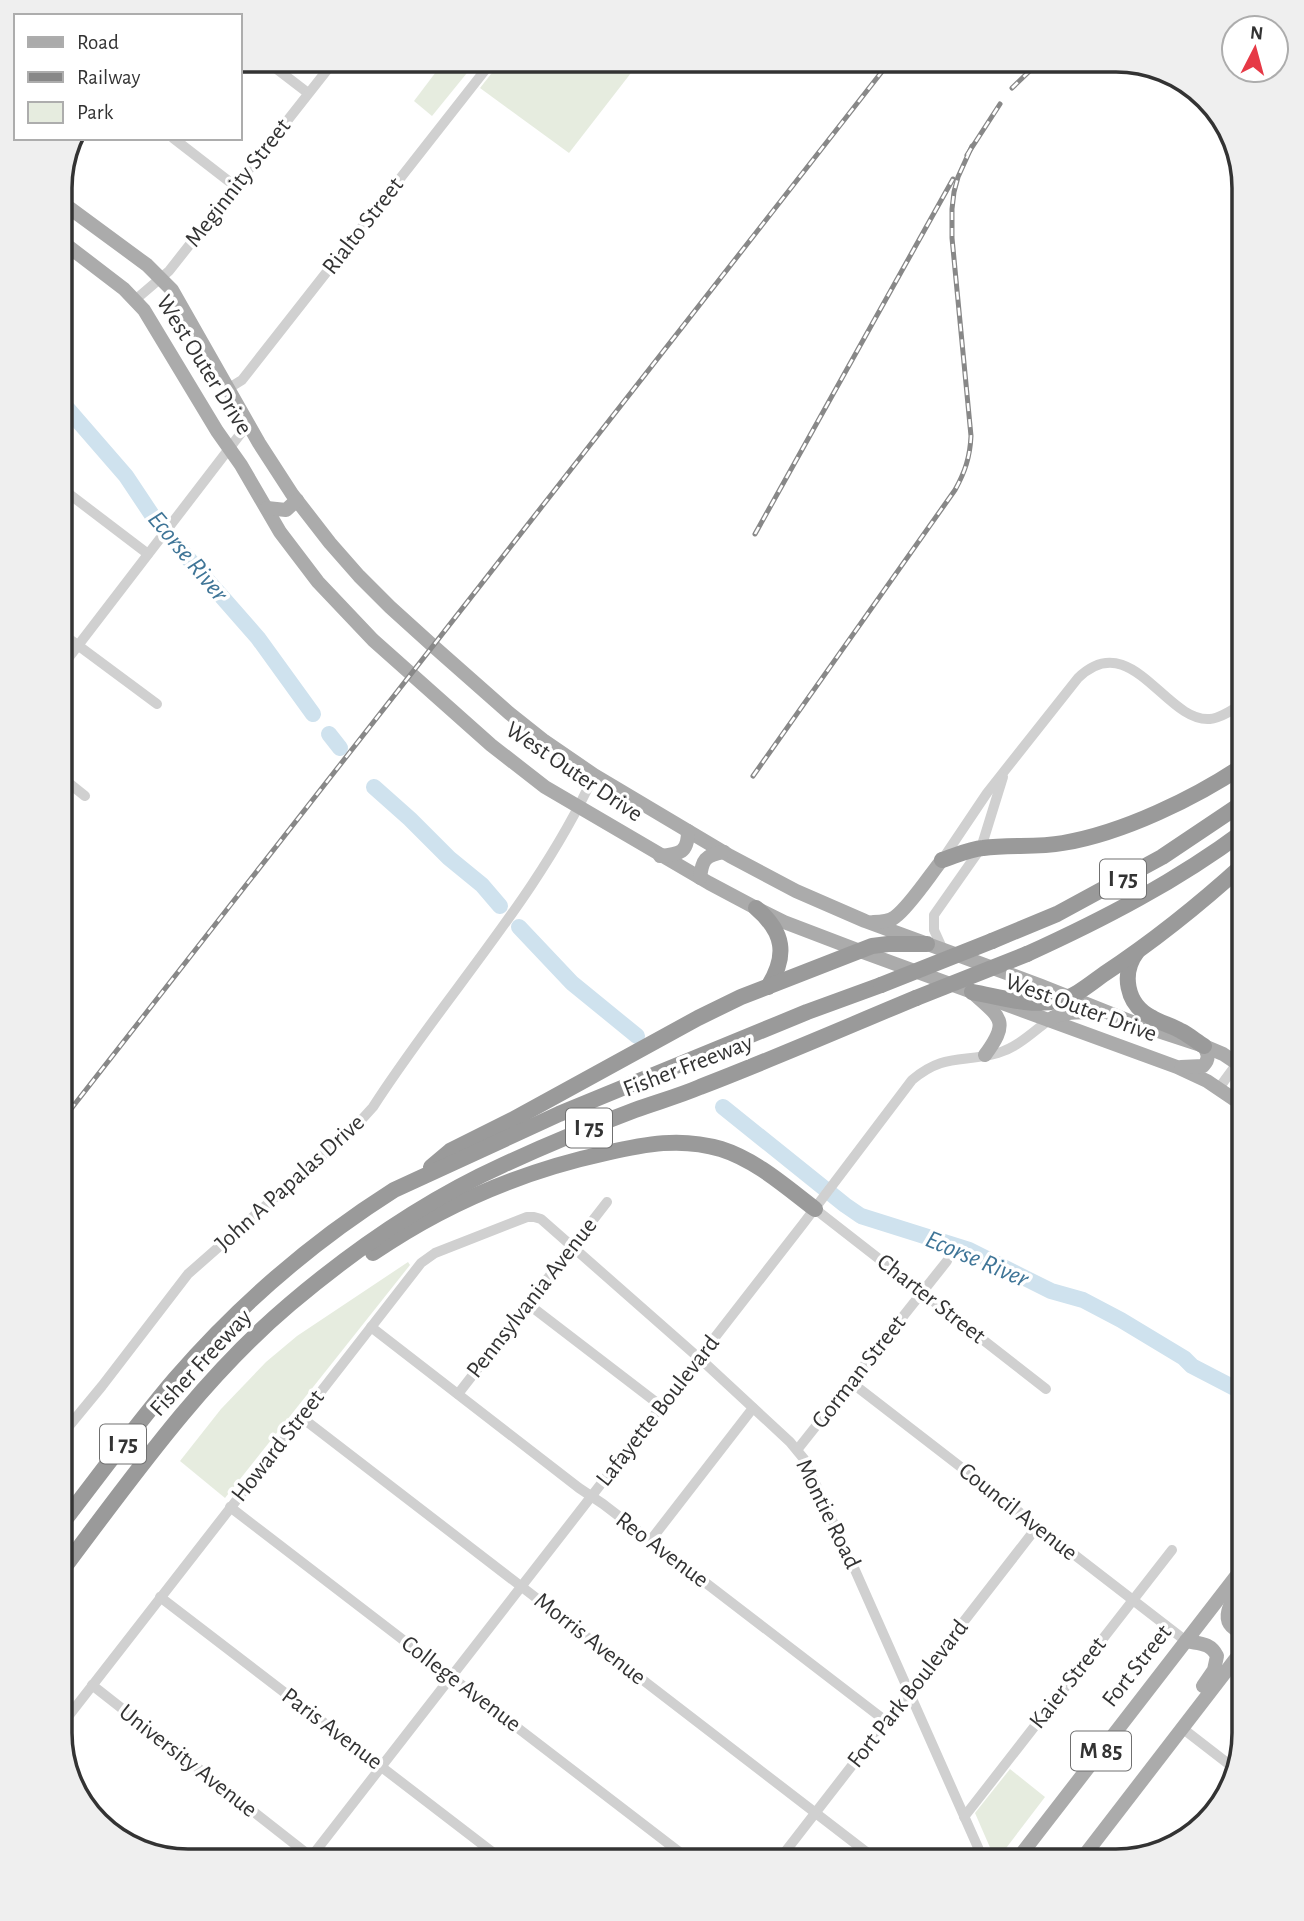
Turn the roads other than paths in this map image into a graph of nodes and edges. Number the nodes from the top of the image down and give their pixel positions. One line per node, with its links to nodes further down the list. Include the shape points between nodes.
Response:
1 (281, 72): 4 (street)
2 (325, 72): 4 (street, Meginnity Street)
3 (485, 72): 11 (street, Rialto Street, via 242,380)
4 (308, 93): 6 (street, Meginnity Street)
5 (176, 140): 6 (street)
6 (235, 186): 9 (street, Meginnity Street)
7 (72, 210): 9 (main road, West Outer Drive)
8 (72, 250): 10 (main road, West Outer Drive)
9 (160, 278): 10 (street, Meginnity Street); 11 (main road, West Outer Drive, via 172,290)
10 (135, 300): 13 (main road, West Outer Drive)
11 (229, 388): 12 (main road, West Outer Drive)
12 (248, 424): 13 (street); 15 (main road, West Outer Drive)
13 (230, 450): 16 (main road, West Outer Drive); 17 (street)
14 (72, 496): 17 (street)
15 (297, 500): 16 (main road, via 286,510); 25 (main road, West Outer Drive, via 390,607 509,713)
16 (267, 508): 28 (main road, West Outer Drive, via 318,582 373,640 491,745)
17 (148, 554): 19 (street)
18 (72, 641): 19 (street)
19 (78, 645): 20 (street); 21 (street)
20 (72, 653)
21 (156, 704)
22 (1232, 709): 23 (street, via 1216,718 1196,717 1131,669 1100,665 1078,678)
23 (1006, 769): 32 (street); 35 (street)
24 (1232, 772): 32 (highway, via 1184,800 1113,829 1064,843)
25 (594, 775): 28 (street, John A Papalas Drive); 30 (main road, West Outer Drive)
26 (72, 785): 27 (street)
27 (86, 796)
28 (579, 807): 34 (main road, West Outer Drive); 73 (street, John A Papalas Drive, via 526,892 364,1118 188,1274)
29 (1232, 810): 56 (highway, Fisher Freeway / I 75, bridge, via 1162,858 1057,914 559,1114)
30 (688, 831): 33 (main road, West Outer Drive); 34 (main road, via 682,852)
31 (1232, 840): 64 (highway, Fisher Freeway / I 75, bridge, via 1154,891 1027,954 503,1164 405,1218)
32 (981, 848): 35 (highway); 41 (street, via 934,915 934,930)
33 (724, 852): 37 (main road, via 705,858); 39 (main road, West Outer Drive)
34 (660, 856): 37 (main road, West Outer Drive)
35 (942, 860): 39 (main road, via 896,917)
36 (1232, 874): 43 (highway)
37 (700, 878): 38 (main road, West Outer Drive)
38 (756, 908): 42 (main road, West Outer Drive); 44 (highway, via 772,925 781,947 779,966)
39 (865, 921): 40 (main road, West Outer Drive)
40 (927, 944): 41 (main road, West Outer Drive); 42 (highway, via 888,944)
41 (943, 950): 46 (main road, West Outer Drive)
42 (860, 951): 44 (highway); 45 (main road, West Outer Drive)
43 (1138, 951): 46 (highway); 49 (highway, via 1128,980 1130,996 1139,1009)
44 (768, 987): 56 (highway, via 698,1018 450,1151)
45 (972, 992): 46 (highway, via 1044,1003); 48 (main road, West Outer Drive); 50 (main road, via 1000,1022 998,1037)
46 (1070, 997): 47 (main road, West Outer Drive)
47 (1108, 1012): 48 (main road, via 1063,1013); 49 (main road, West Outer Drive)
48 (1049, 1020): 50 (street, Lafayette Boulevard, via 1009,1049); 52 (main road, West Outer Drive)
49 (1204, 1046): 51 (main road, West Outer Drive); 52 (main road, via 1208,1057 1203,1066)
50 (985, 1055): 58 (street, Lafayette Boulevard, via 939,1063 912,1080)
51 (1232, 1057)
52 (1177, 1067): 54 (main road, West Outer Drive)
53 (1232, 1073): 54 (street)
54 (1219, 1088): 55 (main road, West Outer Drive)
55 (1232, 1097)
56 (413, 1181): 77 (highway, Fisher Freeway / I 75, via 371,1205 265,1287 177,1378)
57 (607, 1202): 60 (street, Pennsylvania Avenue)
58 (819, 1203): 62 (street, Charter Street); 64 (highway, via 737,1155 702,1144 650,1143 549,1168 468,1199); 66 (street, Lafayette Boulevard)
59 (534, 1217): 60 (street, Montie Road); 65 (street, Howard Street, via 428,1257)
60 (571, 1247): 63 (street, Pennsylvania Avenue); 66 (street, Montie Road)
61 (947, 1261): 62 (street, Gorman Street)
62 (922, 1292): 67 (street, Gorman Street); 68 (street, Charter Street)
63 (528, 1304): 69 (street, Pennsylvania Avenue); 70 (street)
64 (288, 1306): 81 (highway, Fisher Freeway / I 75, via 180,1416)
65 (371, 1327): 69 (street, Reo Avenue); 72 (street, Howard Street)
66 (699, 1358): 70 (street, Lafayette Boulevard); 71 (street, Montie Road)
67 (852, 1383): 74 (street, Gorman Street); 78 (street, Council Avenue)
68 (1046, 1389)
69 (458, 1394): 75 (street, Reo Avenue)
70 (661, 1406): 75 (street, Lafayette Boulevard)
71 (753, 1408): 74 (street, Montie Road); 79 (street)
72 (300, 1417): 76 (street, Howard Street); 83 (street, Morris Avenue)
73 (72, 1422)
74 (797, 1450): 92 (street, Montie Road)
75 (591, 1496): 79 (street, Reo Avenue); 83 (street, Lafayette Boulevard)
76 (230, 1507): 84 (street, Howard Street); 90 (street, College Avenue)
77 (72, 1510)
78 (1037, 1527): 85 (street, Council Avenue); 92 (street, Fort Park Boulevard)
79 (650, 1541): 94 (street, Reo Avenue)
80 (1172, 1550): 85 (street, Kaier Street)
81 (72, 1557)
82 (1232, 1581): 88 (main road, Fort Street / M 85)
83 (521, 1586): 90 (street, Lafayette Boulevard); 99 (street, Morris Avenue)
84 (160, 1597): 91 (street, Howard Street); 97 (street, Paris Avenue)
85 (1132, 1600): 88 (street, Council Avenue); 100 (street, Kaier Street)
86 (1232, 1600): 87 (main road, via 1228,1617)
87 (1232, 1627)
88 (1186, 1640): 98 (main road, via 1210,1647 1217,1656 1216,1665 1150,1755); 108 (main road, Fort Street / M 85)
89 (1232, 1663): 95 (main road, M 85)
90 (451, 1676): 97 (street, Lafayette Boulevard); 104 (street, College Avenue)
91 (92, 1685): 93 (street, Howard Street); 101 (street, University Avenue)
92 (909, 1692): 94 (street, Fort Park Boulevard); 100 (street, Montie Road)
93 (72, 1711)
94 (887, 1722): 99 (street, Fort Park Boulevard)
95 (1182, 1728): 96 (street); 98 (main road, M 85)
96 (1228, 1763)
97 (381, 1767): 102 (street, Lafayette Boulevard); 103 (street, Paris Avenue)
98 (1136, 1789): 109 (main road, M 85)
99 (816, 1813): 105 (street, Fort Park Boulevard); 106 (street, Morris Avenue)
100 (964, 1817): 107 (street, Montie Road)
101 (298, 1849)
102 (320, 1849)
103 (488, 1849)
104 (675, 1849)
105 (788, 1849)
106 (862, 1849)
107 (979, 1849)
108 (1025, 1849)
109 (1089, 1849)

